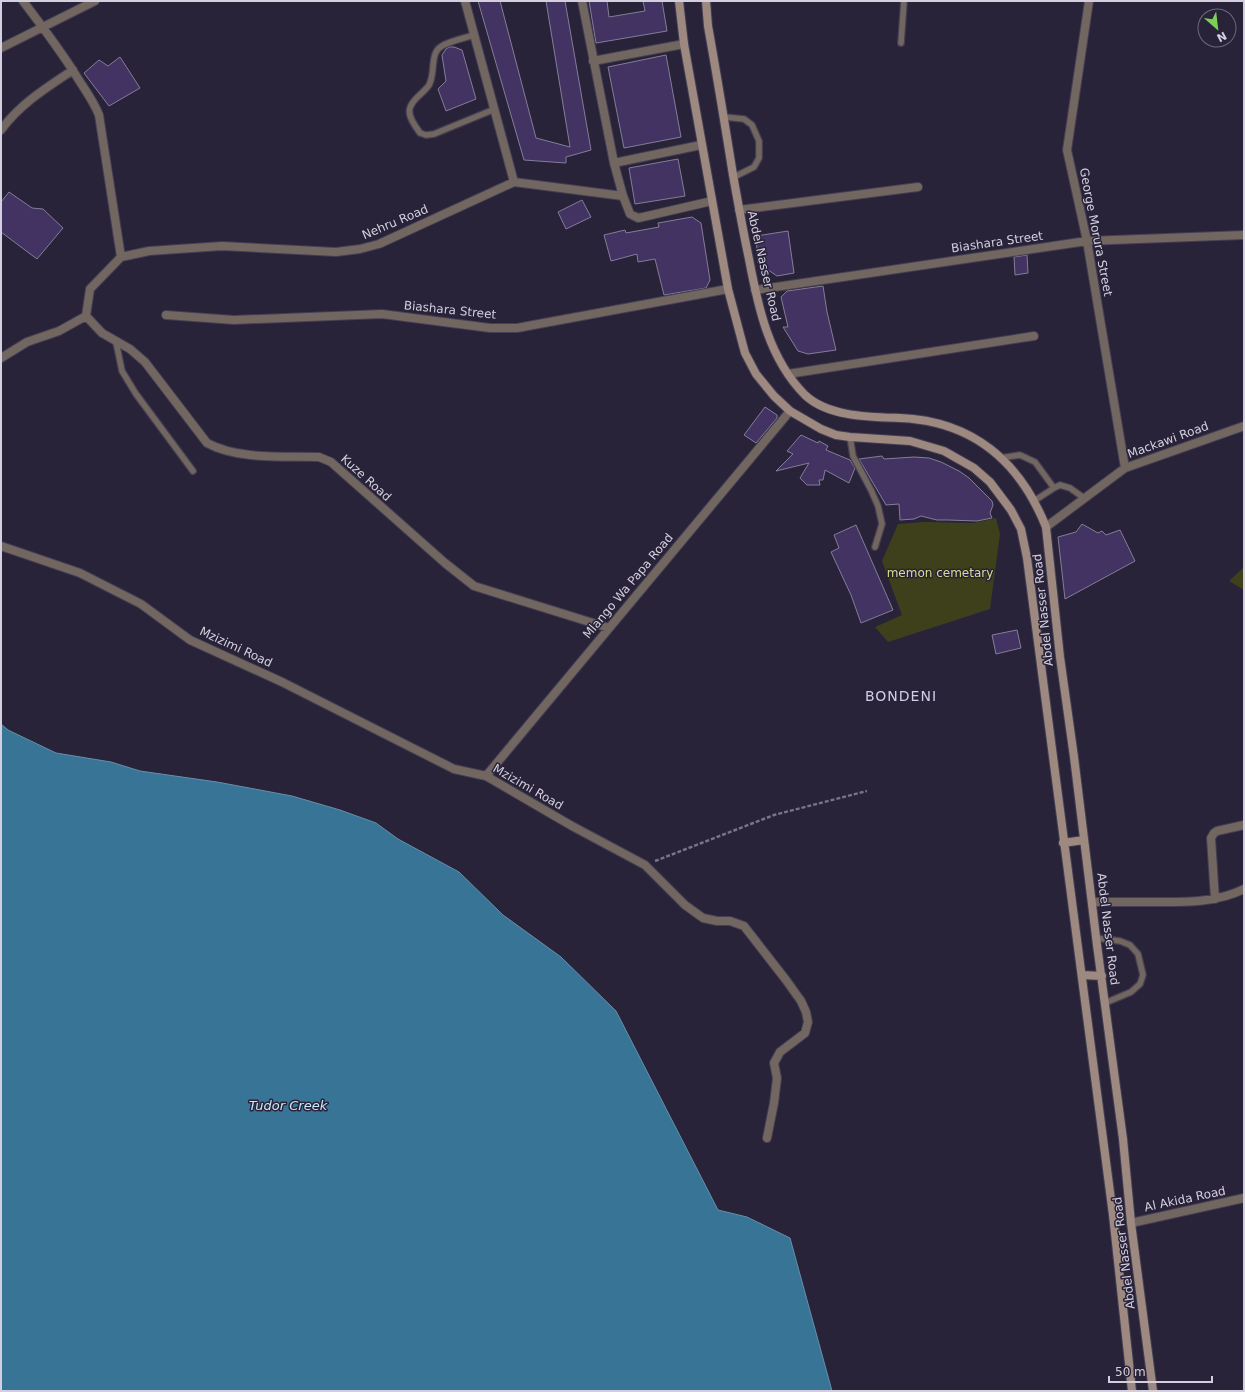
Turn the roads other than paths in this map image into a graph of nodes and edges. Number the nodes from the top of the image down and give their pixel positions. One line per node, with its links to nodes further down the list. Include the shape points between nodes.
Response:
1 (23, 1): 9 (street)
2 (95, 1): 9 (street)
3 (465, 1): 10 (street)
4 (582, 1): 14 (street)
5 (679, 1): 12 (main road, Abdel Nasser Road)
6 (706, 1): 17 (main road, Abdel Nasser Road)
7 (904, 1): 11 (lane)
8 (1089, 1): 28 (street, George Morura Street, via 1067,150)
9 (43, 27): 13 (street); 15 (street)
10 (474, 35): 16 (street); 16 (lane, via 442,46 436,51 429,85 409,109 410,116 420,133 426,135)
11 (901, 43)
12 (684, 44): 14 (street); 19 (main road, Abdel Nasser Road)
13 (1, 48)
14 (593, 61): 20 (street)
15 (73, 70): 18 (street, via 31,98); 29 (street, via 99,115)
16 (495, 109): 22 (street)
17 (724, 117): 21 (main road, Abdel Nasser Road); 21 (lane, via 744,119 752,125 759,141 759,158 754,167)
18 (1, 130)
19 (701, 145): 20 (street); 25 (main road, Abdel Nasser Road)
20 (614, 163): 24 (street)
21 (734, 177): 26 (main road, Abdel Nasser Road)
22 (514, 182): 24 (street); 29 (street, Nehru Road, via 379,244 360,249 336,252 222,246 149,251)
23 (918, 187): 26 (street)
24 (623, 196): 25 (street, via 630,214 638,218)
25 (712, 201): 30 (main road, Abdel Nasser Road)
26 (739, 210): 31 (main road, Abdel Nasser Road)
27 (1244, 235): 28 (street, Biashara Street)
28 (1087, 241): 31 (street, Biashara Street); 42 (street, George Morura Street)
29 (122, 257): 33 (street, via 90,289)
30 (728, 289): 32 (street, Biashara Street, via 517,328 490,328 382,314 234,320); 38 (main road, Abdel Nasser Road, via 745,353 756,374)
31 (755, 290): 37 (main road, Abdel Nasser Road, via 769,338)
32 (166, 315)
33 (86, 316): 35 (street, Kuze Road, via 102,333); 36 (street, via 59,331 27,342)
34 (1034, 336): 37 (street)
35 (116, 342): 43 (lane, via 122,371); 50 (street, Kuze Road, via 145,362 207,443 240,455 319,457 330,462 444,563 474,586)
36 (2, 358)
37 (788, 374): 41 (main road, Abdel Nasser Road, via 806,396 823,406 844,414 902,418 953,427 977,439)
38 (790, 411): 40 (main road, Abdel Nasser Road, via 822,429); 50 (street, Mlango Wa Papa Road)
39 (1244, 426): 42 (street, Mackawi Road)
40 (850, 437): 49 (lane, via 853,456 878,506 882,524); 54 (main road, Abdel Nasser Road, via 910,441 944,451 974,468 990,482 1011,510 1021,529 1027,558)
41 (1000, 458): 44 (lane, via 1020,455 1035,462); 46 (main road, Abdel Nasser Road, via 1013,470)
42 (1125, 468): 45 (street, Mackawi Road)
43 (193, 471)
44 (1054, 488): 45 (lane, via 1060,485 1070,488); 46 (lane)
45 (1084, 498): 47 (street, Mackawi Road)
46 (1034, 501): 47 (main road, Abdel Nasser Road)
47 (1046, 527): 53 (main road, Abdel Nasser Road)
48 (1, 546): 51 (street, Mzizimi Road, via 80,573 141,604 190,640 282,682 454,768)
49 (875, 547)
50 (609, 628): 51 (street, Mlango Wa Papa Road)
51 (486, 776): 62 (street, Mzizimi Road, via 645,865 685,905 703,918 717,922 730,921 744,926 786,980 801,1001 808,1022 805,1033 780,1052 774,1063 777,1078)
52 (1244, 825): 56 (street, via 1218,831 1210,838)
53 (1084, 840): 54 (main road); 57 (main road, Abdel Nasser Road)
54 (1063, 843): 59 (main road, Abdel Nasser Road)
55 (1244, 889): 56 (street, via 1232,895)
56 (1215, 898): 57 (street, via 1185,902)
57 (1092, 902): 58 (main road, Abdel Nasser Road)
58 (1096, 938): 60 (main road, Abdel Nasser Road); 61 (lane, via 1130,945 1138,954 1143,975 1140,984 1131,992)
59 (1082, 975): 60 (main road); 65 (main road, Abdel Nasser Road, via 1113,1215)
60 (1102, 976): 61 (main road, Abdel Nasser Road)
61 (1105, 1004): 64 (main road, Abdel Nasser Road)
62 (767, 1138)
63 (1244, 1198): 64 (street, Al Akida Road)
64 (1132, 1223): 66 (main road, Abdel Nasser Road)
65 (1132, 1391)
66 (1153, 1391)

